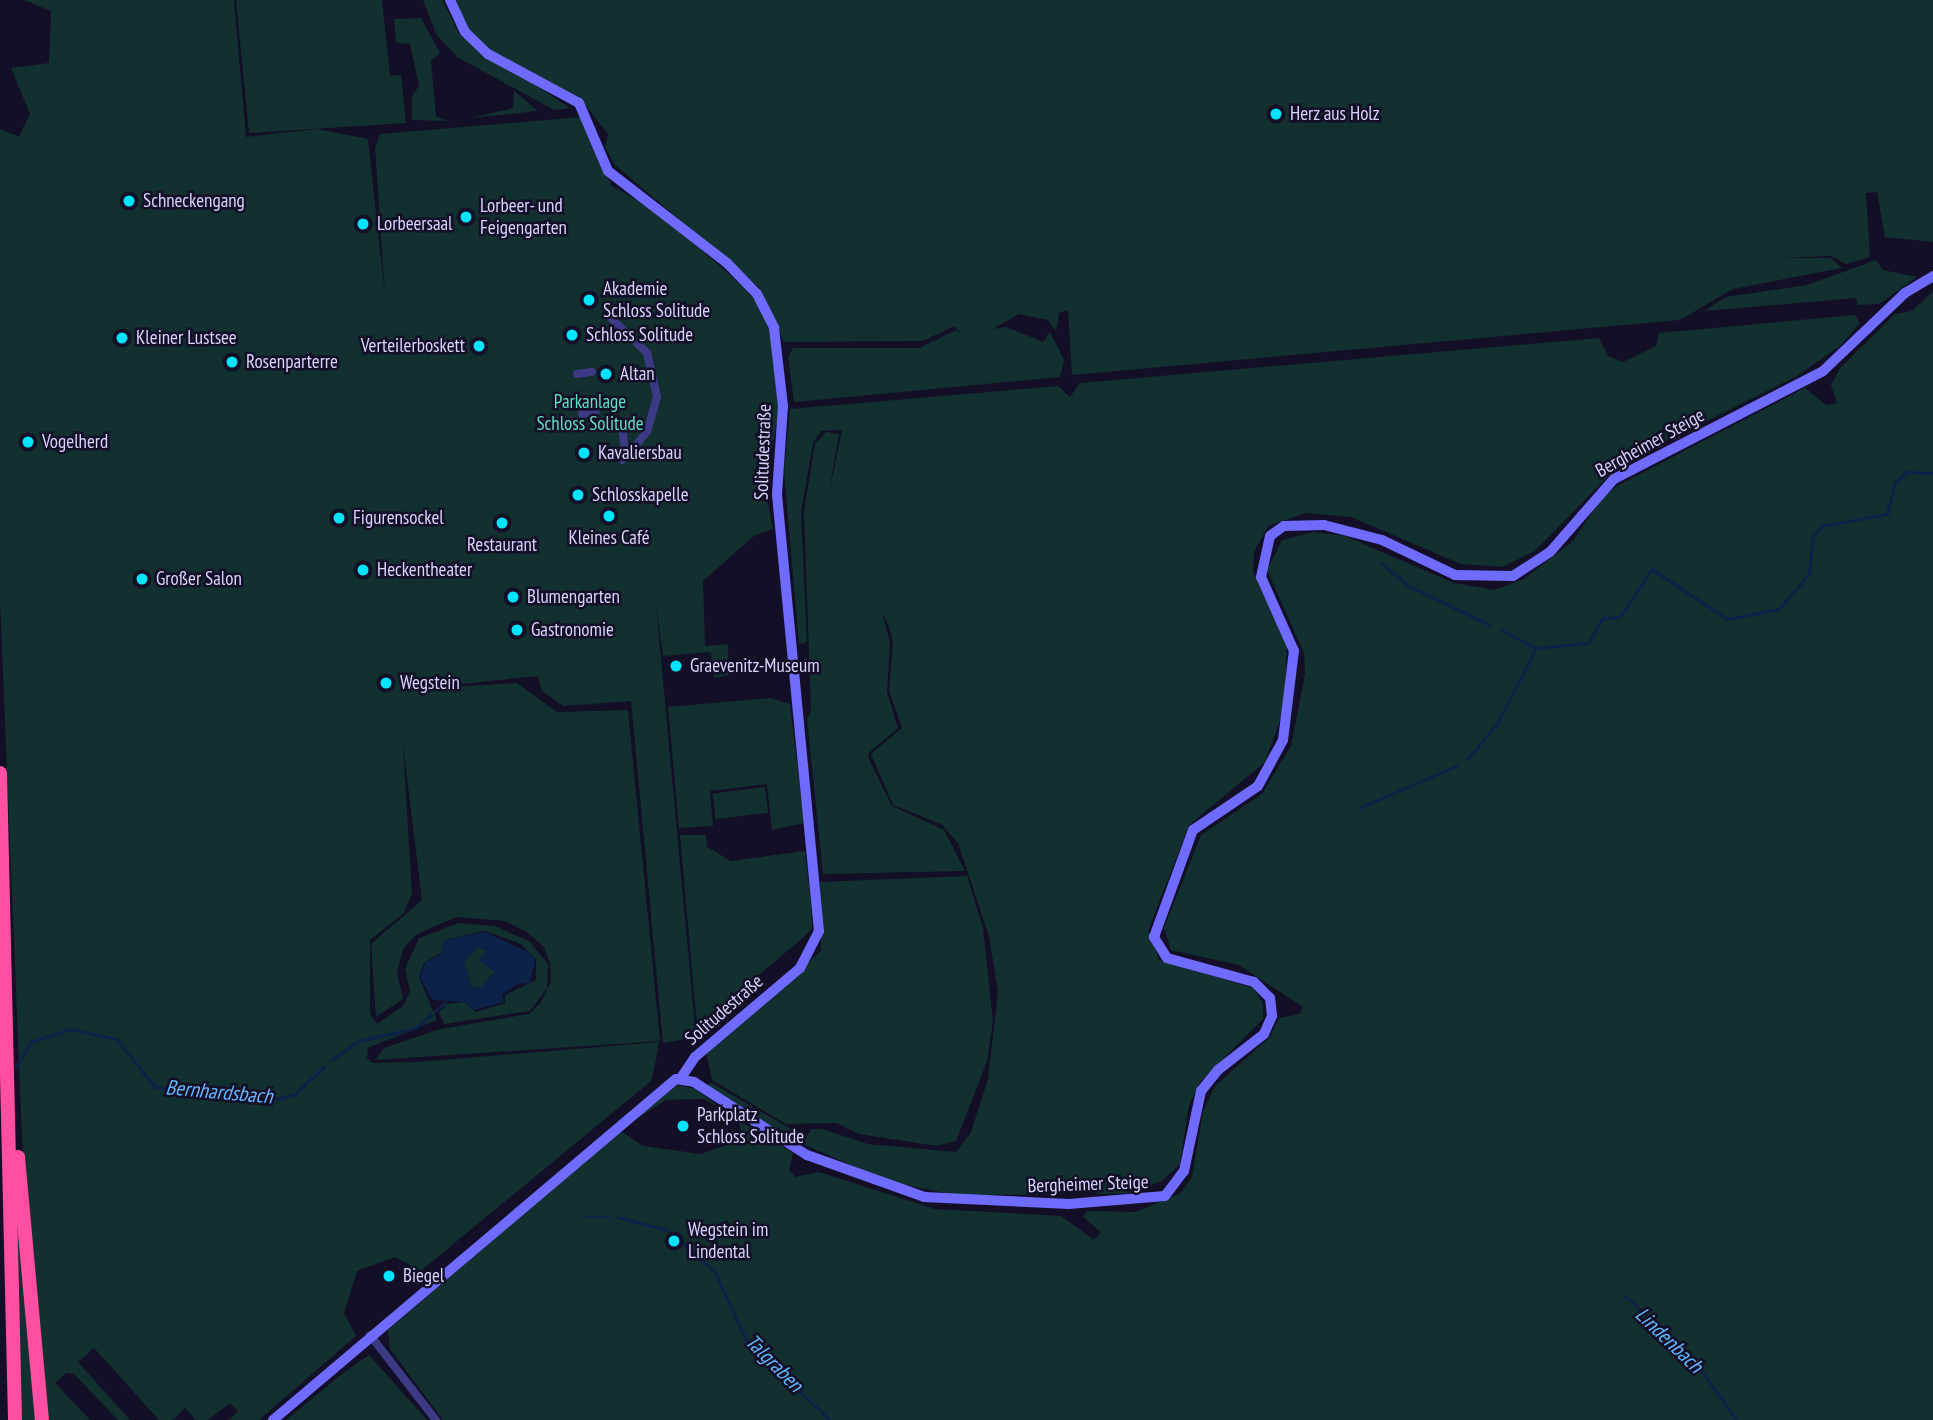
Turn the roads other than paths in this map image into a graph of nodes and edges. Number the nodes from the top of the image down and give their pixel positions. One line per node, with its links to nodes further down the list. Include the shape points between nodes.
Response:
1 (450, 0): 11 (street, Solitudestraße, via 465,32 488,54 579,103 608,170 727,263 757,294 774,328 783,406 777,495 819,931 800,968 695,1057)
2 (1933, 276): 11 (street, Bergheimer Steige, via 1905,293 1822,371 1614,479 1550,552 1513,576 1455,575 1382,540 1324,525 1284,526 1270,536 1261,577 1294,652 1283,740 1258,786 1193,830 1154,937 1167,958 1254,982 1270,998 1272,1016 1264,1034 1218,1070 1201,1091 1184,1171 1165,1196 1069,1204 924,1197 807,1155)
3 (610, 317): 8 (street, via 633,334 648,367 652,406 647,432 625,458)
4 (592, 372): 5 (street)
5 (577, 374)
6 (596, 411): 7 (street)
7 (582, 414)
8 (624, 434)
9 (0, 773): 10 (highway)
10 (4, 929): 13 (highway); 14 (highway)
11 (681, 1078): 12 (street, via 664,1084)
12 (370, 1335): 15 (street); 16 (street)
13 (15, 1420)
14 (42, 1420)
15 (273, 1420)
16 (436, 1420)

